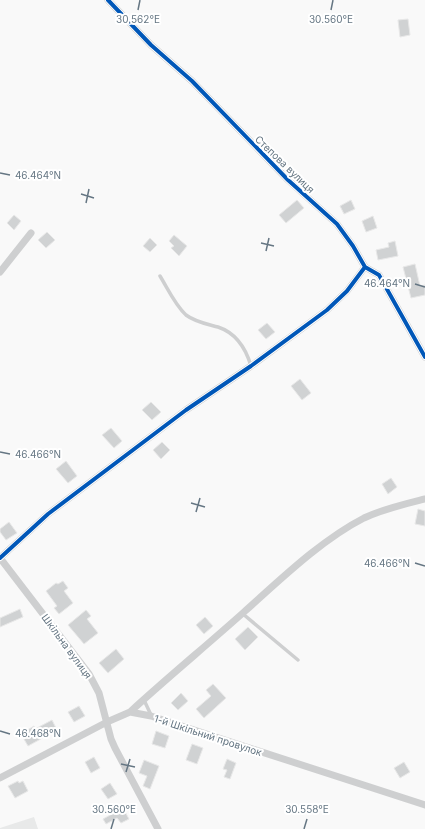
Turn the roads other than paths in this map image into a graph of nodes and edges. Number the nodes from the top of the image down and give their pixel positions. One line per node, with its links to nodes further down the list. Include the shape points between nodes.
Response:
1 (108, 0): 3 (street, Степова вулиця, via 192,81 288,180 337,224)
2 (31, 233): 4 (street)
3 (365, 267): 6 (street, Степова вулиця, via 379,275); 7 (street, via 347,291 327,310)
4 (0, 272)
5 (160, 276): 7 (lane, via 182,311 193,319 233,336 244,349)
6 (425, 357)
7 (251, 366): 9 (street, via 186,410 48,514)
8 (425, 499): 10 (street, via 378,512 352,525 317,550)
9 (0, 558): 15 (street, Шкільна вулиця, via 89,674 99,694)
10 (243, 614): 11 (lane); 12 (street)
11 (298, 660)
12 (144, 700): 13 (street); 14 (lane)
13 (130, 712): 14 (street, 1-й Шкільний провулок); 15 (street)
14 (151, 716): 17 (street, 1-й Шкільний провулок)
15 (107, 722): 16 (street); 18 (street, Шкільна вулиця, via 115,748)
16 (0, 778)
17 (425, 804)
18 (158, 829)

